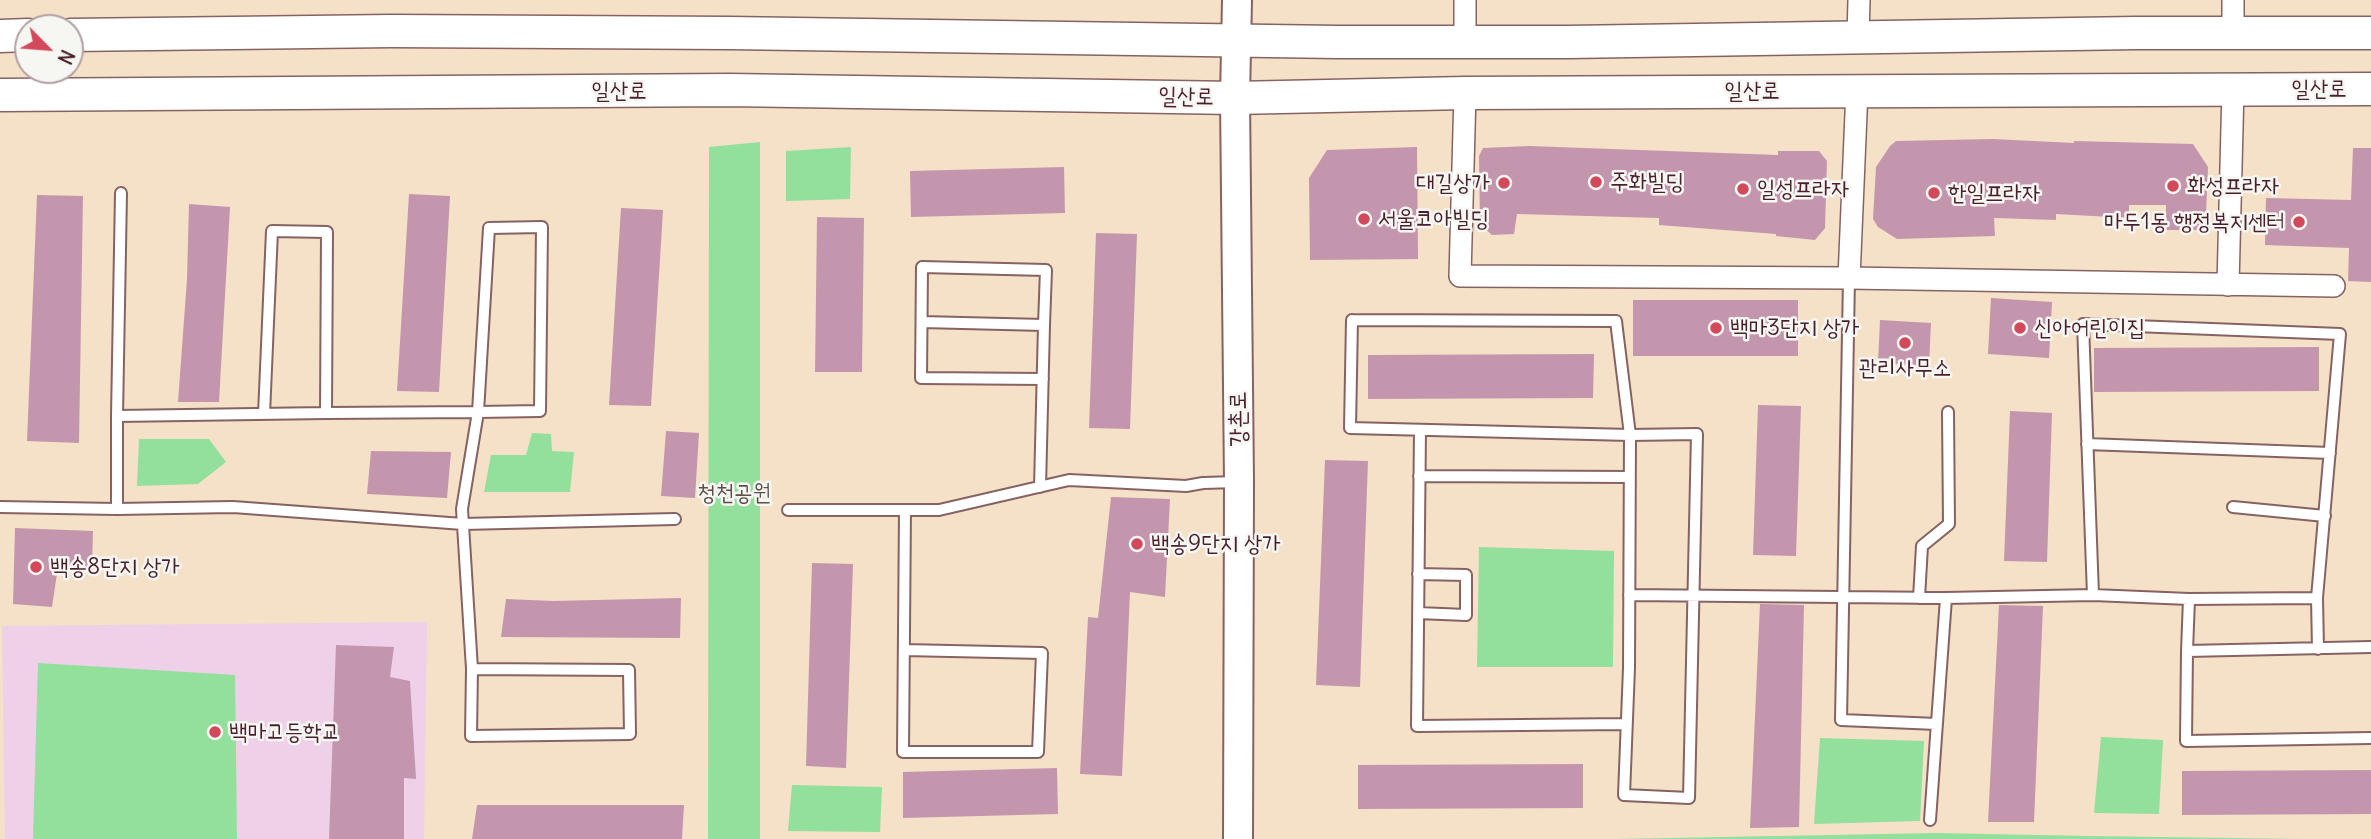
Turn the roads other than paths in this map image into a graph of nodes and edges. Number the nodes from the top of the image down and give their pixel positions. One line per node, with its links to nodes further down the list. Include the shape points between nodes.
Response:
1 (1237, 0): 9 (main road, 강촌로)
2 (1465, 0): 10 (street)
3 (1859, 0): 8 (street)
4 (2233, 0): 5 (street)
5 (2233, 33): 6 (main road); 8 (main road)
6 (2371, 33)
7 (84, 35): 9 (main road, via 419,31)
8 (1858, 37): 10 (main road)
9 (1236, 40): 10 (main road); 16 (main road, 강촌로)
10 (1465, 41)
11 (2233, 88): 12 (main road, 일산로); 13 (main road, 일산로); 19 (street)
12 (2371, 89)
13 (1857, 90): 14 (main road, 일산로); 18 (street)
14 (1465, 93): 16 (main road, 일산로); 18 (street, via 1460,276)
15 (0, 95): 16 (main road, 일산로, via 730,90)
16 (1235, 98): 35 (main road, 강촌로)
17 (121, 193): 28 (lane)
18 (1849, 278): 19 (street); 49 (lane)
19 (2228, 285): 20 (street)
20 (2334, 286)
21 (922, 322): 22 (lane); 22 (lane, via 922,267 1046,270); 23 (lane, via 921,378)
22 (1044, 325): 23 (lane)
23 (1043, 379): 36 (lane)
24 (478, 412): 24 (lane, via 489,228 542,227 540,411); 26 (lane); 44 (lane)
25 (1948, 412): 50 (lane, via 1949,524 1922,546)
26 (326, 413): 27 (lane); 27 (lane, via 327,232 272,232)
27 (264, 414): 28 (lane)
28 (117, 416): 39 (lane)
29 (1420, 430): 30 (lane); 30 (lane, via 1350,428 1352,320 1616,321); 33 (lane)
30 (1630, 435): 34 (lane); 47 (lane, via 1697,434)
31 (2087, 444): 32 (lane); 32 (lane, via 2082,324 2340,334); 48 (lane)
32 (2330, 453): 42 (lane)
33 (1419, 476): 34 (lane); 45 (lane)
34 (1629, 477): 46 (lane)
35 (1239, 482): 36 (lane, via 1186,486 1069,480); 64 (main road, 강촌로)
36 (1040, 487): 41 (lane, via 939,510)
37 (0, 507): 39 (lane)
38 (2233, 507): 42 (lane)
39 (117, 509): 44 (lane, via 233,507)
40 (788, 510): 41 (lane)
41 (905, 510): 57 (lane)
42 (2325, 516): 52 (lane)
43 (675, 519): 44 (lane)
44 (463, 524): 59 (lane)
45 (1418, 574): 54 (lane); 54 (lane, via 1466,575 1466,615)
46 (1629, 595): 47 (lane); 60 (lane)
47 (1693, 595): 49 (lane); 60 (lane, via 1689,797 1624,795)
48 (2093, 595): 51 (lane); 53 (lane)
49 (1844, 597): 50 (lane); 61 (lane, via 1841,720)
50 (1919, 598): 51 (lane)
51 (1946, 598): 61 (lane)
52 (2317, 598): 53 (lane); 56 (lane)
53 (2189, 599): 58 (lane)
54 (1418, 613): 60 (lane, via 1417,726)
55 (2371, 647): 56 (lane)
56 (2318, 649): 58 (lane)
57 (904, 650): 57 (lane, via 903,752 1038,752 1042,653)
58 (2187, 651): 62 (lane, via 2186,741)
59 (472, 669): 59 (lane, via 629,670 630,734 471,736)
60 (1626, 723)
61 (1937, 724): 63 (lane)
62 (2371, 738)
63 (1930, 820)
64 (1238, 839)

